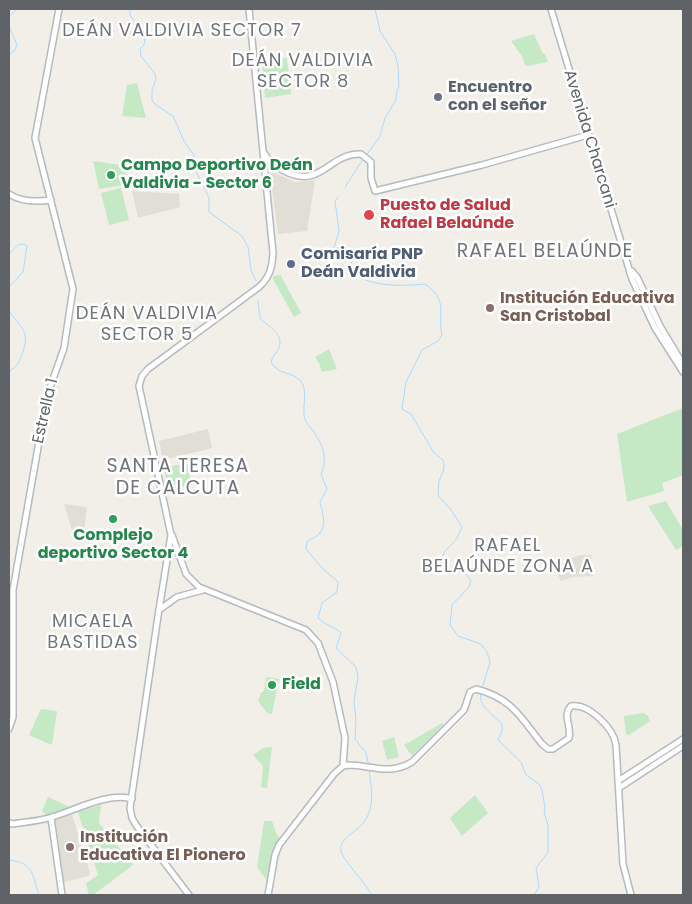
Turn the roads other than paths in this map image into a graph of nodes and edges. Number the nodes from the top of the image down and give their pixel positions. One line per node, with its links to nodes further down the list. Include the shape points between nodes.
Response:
1 (59, 9): 7 (street, Estrella 1, via 35,138)
2 (249, 9): 5 (street)
3 (551, 9): 4 (street, Avenida Charcani)
4 (588, 134): 5 (street, via 376,191 371,178 371,162 358,154 348,155 309,177 296,176); 8 (street, Avenida Charcani)
5 (267, 165): 11 (street, via 264,175 272,269 259,287 148,369 141,379 141,395)
6 (9, 194): 7 (street, via 34,202)
7 (51, 200): 14 (street, Estrella 1, via 74,289 64,348 46,396 14,583)
8 (630, 268): 9 (street, Avenida Charcani); 10 (street, Avenida Charcani, via 655,328)
9 (683, 364)
10 (683, 372)
11 (172, 535): 12 (street, via 186,574); 13 (street)
12 (204, 590): 13 (street, via 177,597); 18 (street, via 306,630 314,637 333,682 345,738)
13 (159, 610): 20 (street)
14 (11, 700): 15 (street, Estrella 1)
15 (9, 729)
16 (683, 739): 19 (street)
17 (683, 746): 19 (street)
18 (343, 766): 19 (street, via 398,769 412,762 464,710 470,692 476,689 511,705 548,749 569,738 570,707 576,705 592,712 612,731); 25 (street, via 282,842 275,855)
19 (618, 785): 26 (street, via 623,864)
20 (132, 799): 21 (street, via 105,800); 24 (street, via 130,808 134,823)
21 (51, 818): 22 (street); 23 (street)
22 (9, 824)
23 (62, 895)
24 (188, 895)
25 (268, 895)
26 (631, 895)

